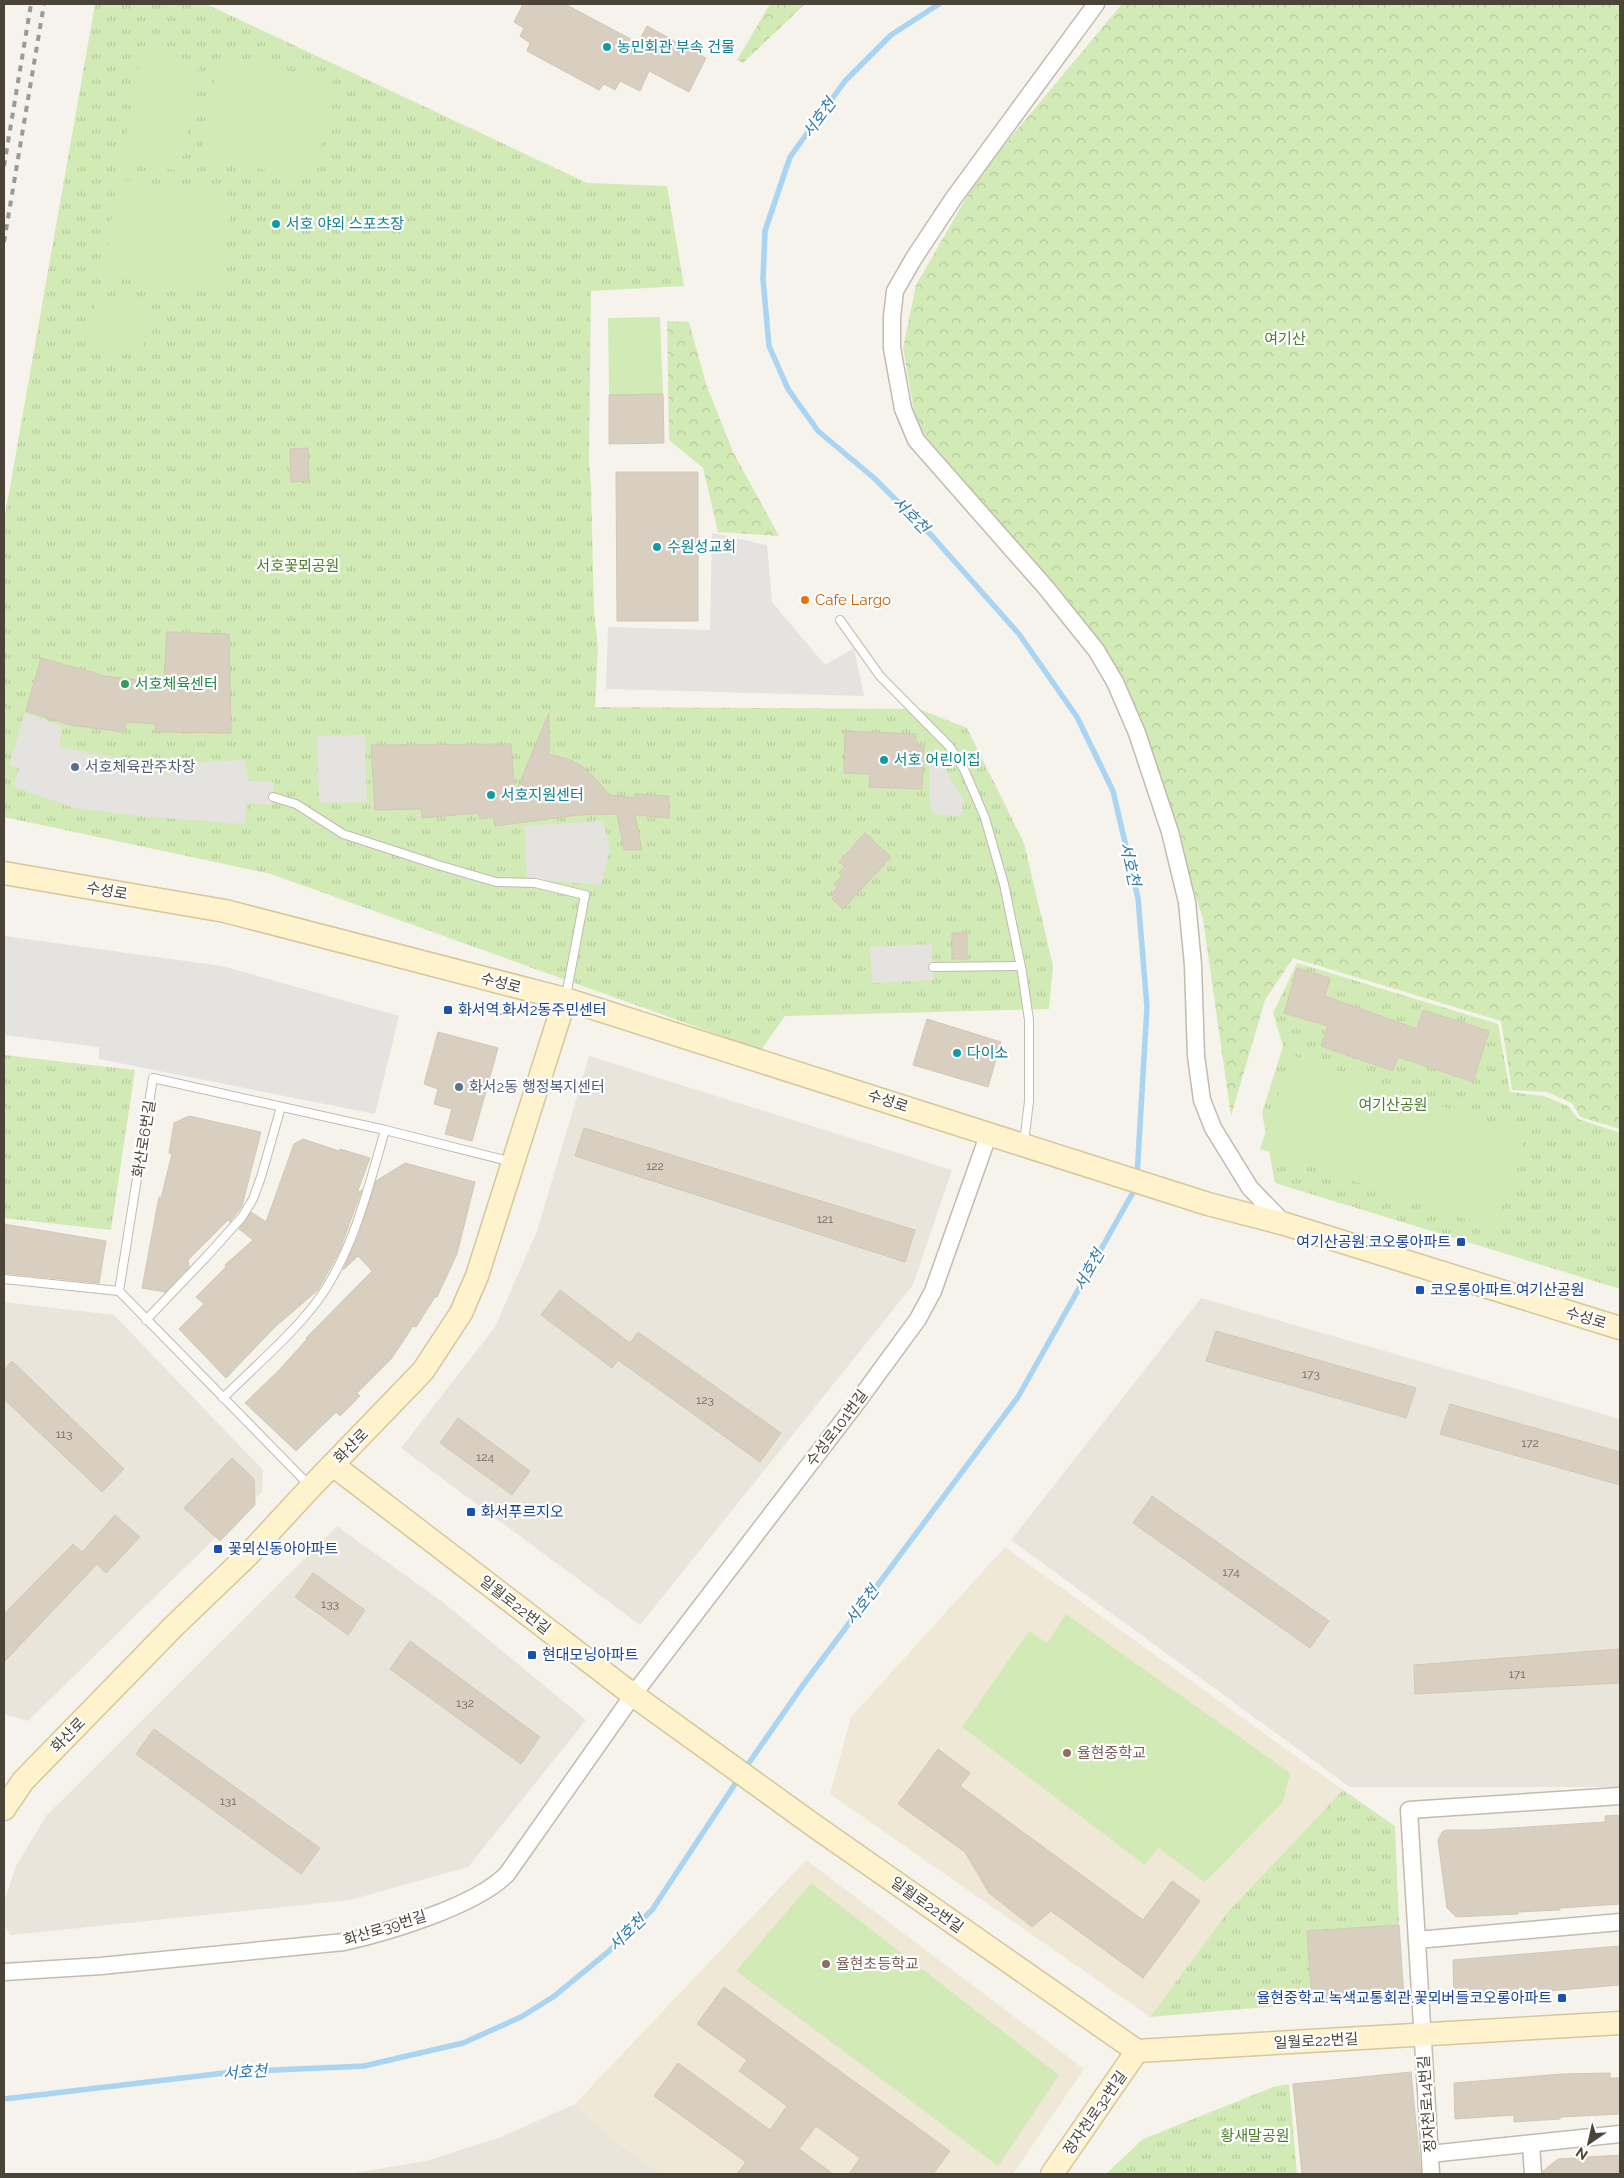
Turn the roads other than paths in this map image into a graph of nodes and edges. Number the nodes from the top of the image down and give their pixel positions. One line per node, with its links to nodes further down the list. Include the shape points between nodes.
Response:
1 (1096, 4): 13 (street, via 958,192 914,258 895,292 892,348 903,409 916,440 1096,650 1137,733 1170,832 1187,902 1194,965 1196,1056 1202,1100 1213,1128 1250,1188)
2 (840, 620): 5 (lane, via 880,676 950,746 964,769 1000,865)
3 (273, 797): 7 (lane, via 296,804 343,834 438,866 496,882 535,883 584,895)
4 (4, 874): 7 (street, 수성로, via 225,912)
5 (1020, 966): 6 (lane); 11 (lane, via 1028,1020 1029,1101)
6 (933, 967)
7 (565, 999): 10 (street, 수성로); 12 (street, 화산로)
8 (281, 1107): 9 (lane, 화산로6번길); 15 (lane, 화산로6번길, via 153,1078); 16 (lane, via 253,1199 203,1262)
9 (386, 1130): 12 (lane, 화산로6번길); 18 (lane, via 362,1212 323,1293)
10 (989, 1133): 11 (street, 수성로); 21 (street, 수성로101번길, via 933,1291 918,1319)
11 (1023, 1145): 13 (street, 수성로, via 1208,1204)
12 (512, 1162): 19 (street, 화산로, via 477,1276 461,1313 423,1371)
13 (1285, 1224): 17 (street, 수성로)
14 (4, 1279): 15 (lane)
15 (119, 1291): 16 (lane)
16 (146, 1320): 18 (lane)
17 (1620, 1328)
18 (223, 1398): 20 (lane)
19 (333, 1465): 20 (street, 화산로); 21 (street, 일월로22번길)
20 (311, 1486): 23 (street, 화산로, via 248,1555 30,1774)
21 (633, 1695): 26 (street, 화산로39번길, via 507,1874 485,1892 372,1936 344,1942); 29 (street, 일월로22번길)
22 (1620, 1796): 25 (street, 정자천로14번길, via 1408,1810)
23 (4, 1809)
24 (1620, 1922): 25 (street)
25 (1417, 1940): 28 (street, 정자천로14번길)
26 (4, 1972)
27 (1620, 2023): 28 (street, 일월로22번길)
28 (1422, 2034): 29 (street, 일월로22번길); 32 (street, 정자천로14번길)
29 (1137, 2051): 33 (street, 정자천로32번길)
30 (1620, 2134): 31 (street)
31 (1531, 2144): 32 (street); 35 (street)
32 (1430, 2154): 34 (street, 정자천로14번길)
33 (1052, 2174)
34 (1431, 2174)
35 (1533, 2174)

